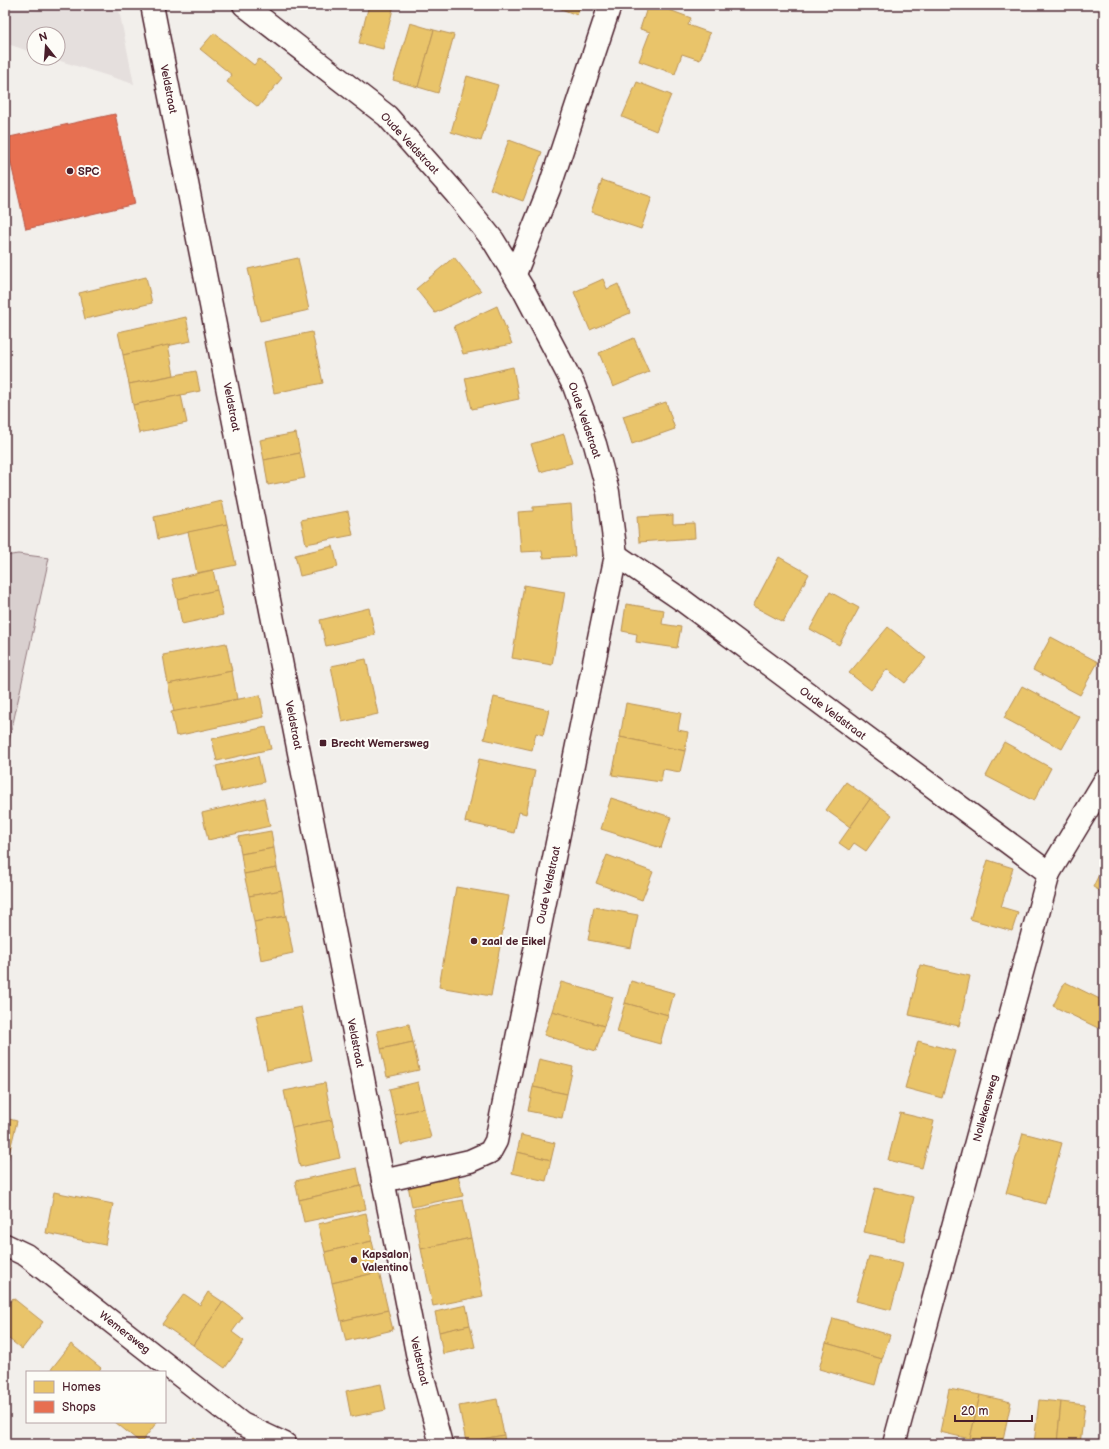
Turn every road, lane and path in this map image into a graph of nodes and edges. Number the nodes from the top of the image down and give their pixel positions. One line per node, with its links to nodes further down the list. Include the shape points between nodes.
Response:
1 (152, 5): 8 (street, Veldstraat)
2 (244, 5): 4 (street, Oude Veldstraat, via 387,116 461,199 493,240)
3 (610, 5): 4 (street, via 549,189)
4 (515, 274): 5 (street, Oude Veldstraat, via 577,393 608,492)
5 (616, 555): 7 (street, Oude Veldstraat, via 682,600); 8 (street, Oude Veldstraat, via 496,1141 490,1152 470,1161)
6 (1103, 788): 7 (street, Nollekensweg)
7 (1048, 874): 12 (street, Nollekensweg)
8 (383, 1182): 11 (street, Veldstraat, via 419,1363)
9 (5, 1245): 10 (street, Wemersweg, via 26,1255 242,1424)
10 (285, 1444)
11 (441, 1444)
12 (895, 1444)

